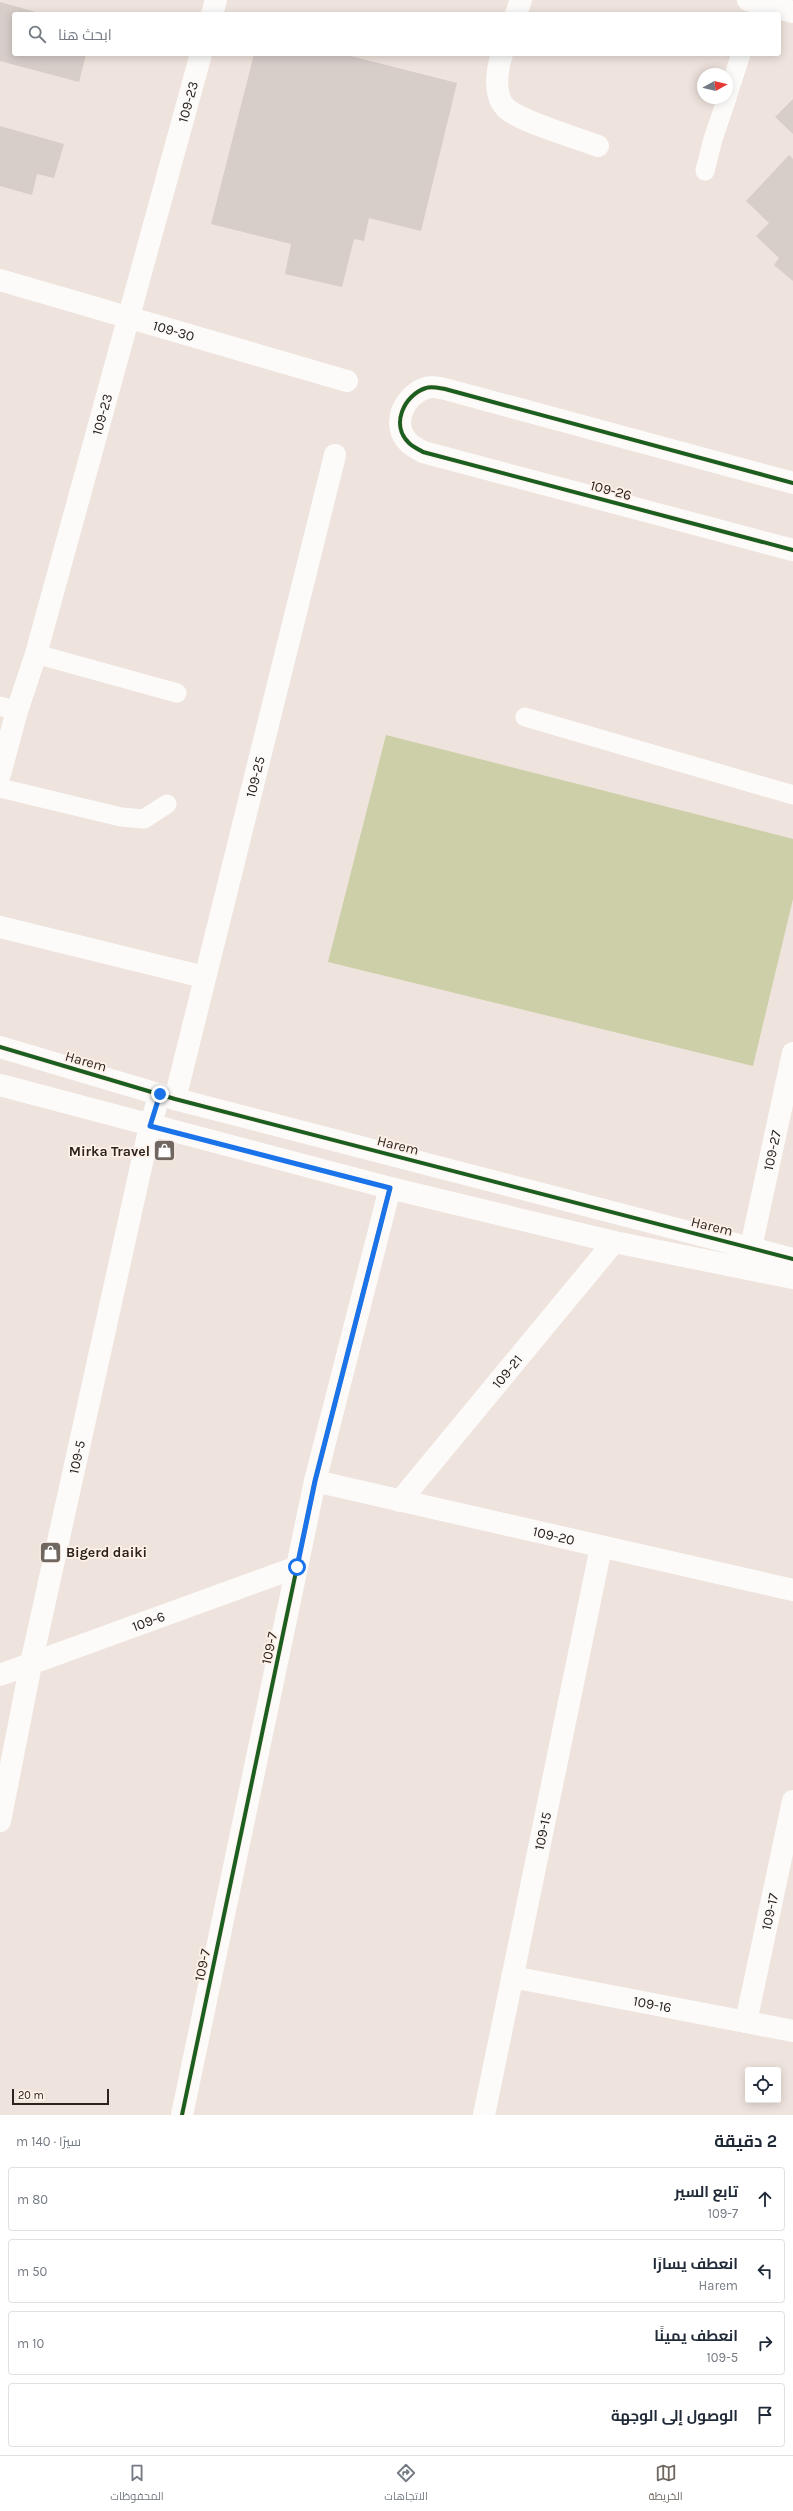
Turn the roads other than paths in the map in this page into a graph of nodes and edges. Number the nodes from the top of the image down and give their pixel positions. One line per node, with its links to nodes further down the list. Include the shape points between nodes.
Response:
1 (216, 0): 4 (street)
2 (521, 0): 5 (street)
3 (753, 6): 6 (street)
4 (213, 12)
5 (517, 12)
6 (793, 12)
7 (200, 56): 15 (street, 109-23)
8 (502, 56): 12 (street, via 497,90 504,107 517,116)
9 (740, 56): 10 (lane)
10 (733, 79)
11 (725, 104): 13 (lane)
12 (598, 146)
13 (706, 171)
14 (0, 280): 15 (street, 109-30)
15 (127, 316): 16 (street, 109-30); 20 (street, 109-23)
16 (347, 381)
17 (336, 455): 29 (street, 109-25)
18 (793, 483): 19 (street, 109-26, via 445,389 427,387 411,395 402,409 400,427 408,442 423,452)
19 (793, 550)
20 (36, 654): 21 (lane); 22 (street, 109-23)
21 (177, 693)
22 (8, 709): 24 (street, 109-23)
23 (525, 717): 26 (lane)
24 (0, 774)
25 (0, 788): 27 (lane, via 121,817 144,819)
26 (793, 795)
27 (167, 804)
28 (0, 927): 29 (street)
29 (204, 976): 33 (street, 109-25)
30 (0, 1047): 33 (street, Harem)
31 (793, 1053): 37 (street, 109-27)
32 (0, 1085): 34 (street)
33 (167, 1096): 34 (street, 109-5); 37 (street, Harem)
34 (150, 1126): 35 (street); 45 (street, 109-5)
35 (390, 1188): 36 (street); 40 (street, 109-7)
36 (614, 1242): 39 (street); 41 (street, 109-21)
37 (751, 1247): 38 (street, Harem)
38 (793, 1259)
39 (793, 1278)
40 (315, 1481): 41 (street, 109-20); 43 (street, 109-7)
41 (400, 1501): 42 (street, 109-20)
42 (601, 1547): 44 (street, 109-20); 50 (street, 109-15)
43 (297, 1567): 45 (street, 109-6); 53 (street, 109-7)
44 (793, 1590)
45 (31, 1664): 46 (street, 109-6); 48 (street, 109-5)
46 (0, 1675)
47 (793, 1801): 49 (street, 109-17)
48 (0, 1821)
49 (791, 1823): 51 (street, 109-17)
50 (512, 1977): 51 (street, 109-16); 54 (street, 109-15)
51 (746, 2022): 52 (street, 109-16)
52 (793, 2031)
53 (182, 2115)
54 (484, 2115)

